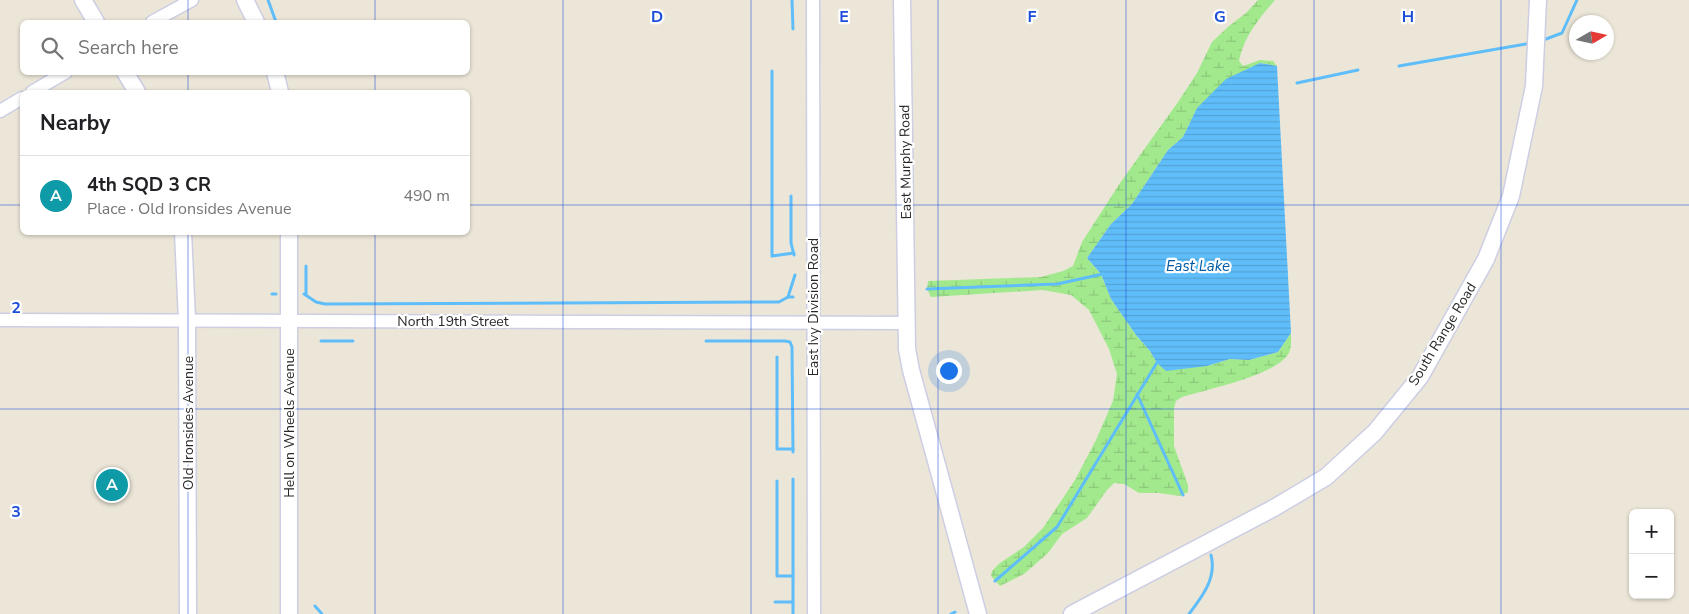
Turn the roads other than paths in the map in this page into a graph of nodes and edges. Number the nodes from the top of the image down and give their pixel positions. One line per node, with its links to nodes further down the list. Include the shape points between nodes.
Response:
1 (84, 0): 7 (street)
2 (192, 0): 8 (street)
3 (245, 0): 9 (street)
4 (813, 0): 23 (street, East Ivy Division Road)
5 (902, 0): 24 (street, East Murphy Road)
6 (1538, 0): 29 (street, South Range Road, via 1534,86 1511,196 1486,259 1420,377 1375,432 1326,477 1272,509)
7 (95, 20)
8 (156, 20)
9 (255, 20)
10 (61, 75): 13 (street)
11 (127, 75): 14 (street)
12 (276, 75): 15 (street)
13 (35, 90)
14 (136, 90)
15 (280, 90)
16 (20, 99): 17 (street)
17 (0, 111)
18 (182, 235): 21 (street, Old Ironsides Avenue)
19 (289, 235): 22 (street, Hell on Wheels Avenue)
20 (0, 320): 21 (street, North 19th Street)
21 (187, 320): 22 (street, North 19th Street); 25 (street, Old Ironsides Avenue)
22 (289, 320): 23 (street, North 19th Street); 26 (street, Hell on Wheels Avenue)
23 (813, 322): 24 (street, North 19th Street); 27 (street, East Ivy Division Road)
24 (907, 323): 28 (street, East Murphy Road, via 911,370)
25 (188, 614)
26 (289, 614)
27 (814, 614)
28 (978, 614)
29 (1072, 614)

